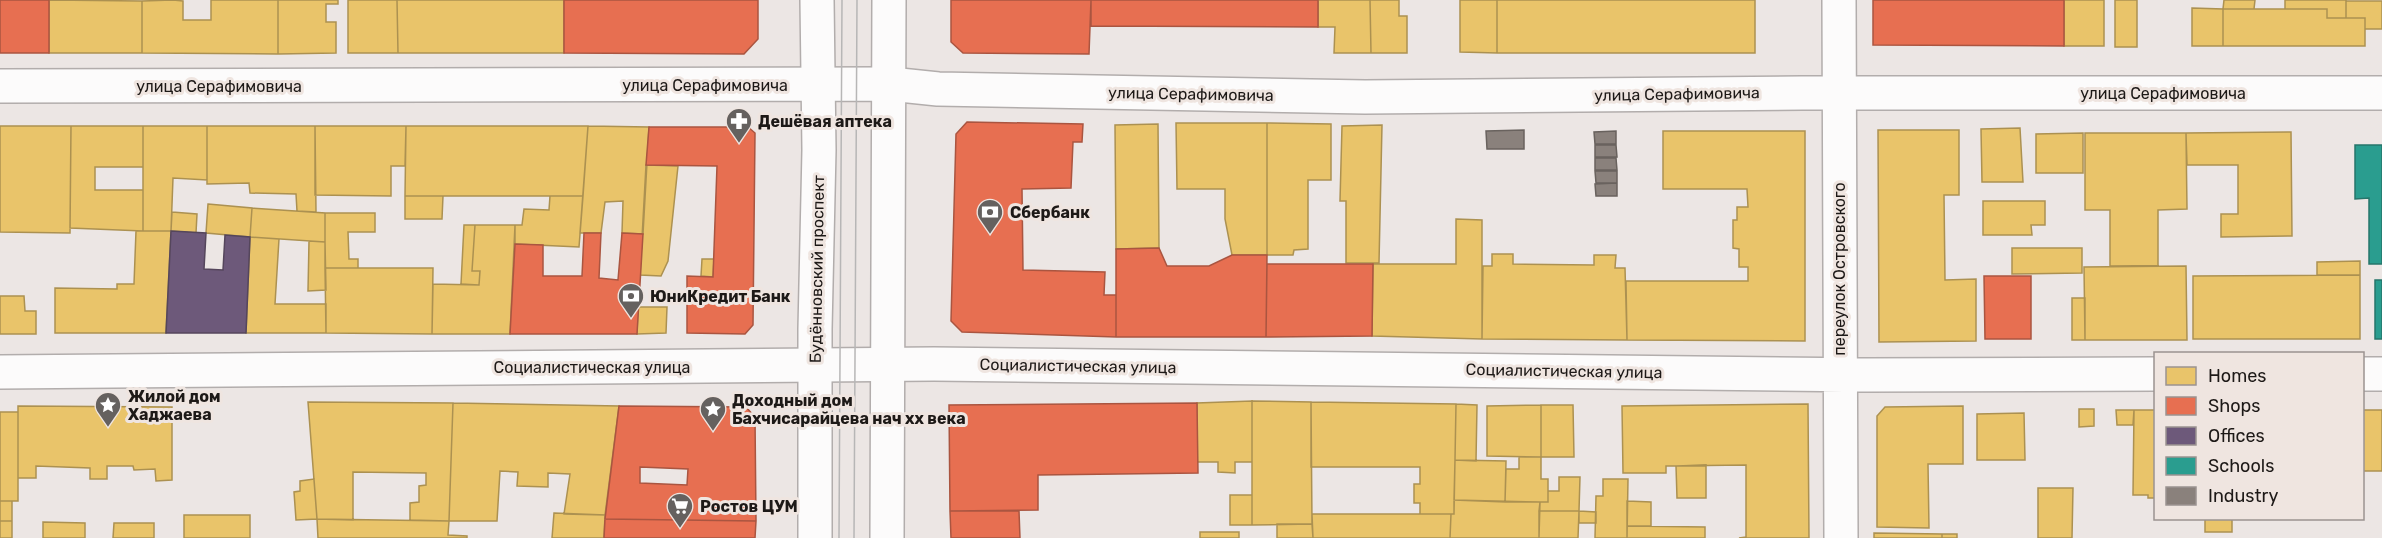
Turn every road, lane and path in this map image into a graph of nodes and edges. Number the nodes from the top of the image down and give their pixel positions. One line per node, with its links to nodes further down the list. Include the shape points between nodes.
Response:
1 (817, 0): 4 (street, Будённовский проспект)
2 (889, 0): 5 (street)
3 (1839, 0): 7 (street, переулок Островского)
4 (817, 84): 5 (street, улица Серафимовича); 6 (street, улица Серафимовича); 9 (street, Будённовский проспект)
5 (890, 84): 7 (street, улица Серафимовича, via 938,89 1365,97); 10 (street)
6 (0, 86)
7 (1838, 93): 8 (street, улица Серафимовича); 12 (street, переулок Островского)
8 (2382, 93)
9 (814, 366): 10 (street, Социалистическая улица); 11 (street, Социалистическая улица); 16 (street, Будённовский проспект)
10 (886, 366): 12 (street, Социалистическая улица); 17 (street)
11 (0, 372)
12 (1840, 374): 13 (street, Социалистическая улица); 18 (street, переулок Островского)
13 (2154, 374)
14 (2364, 374): 15 (street)
15 (2382, 374)
16 (814, 538)
17 (887, 538)
18 (1841, 538)

